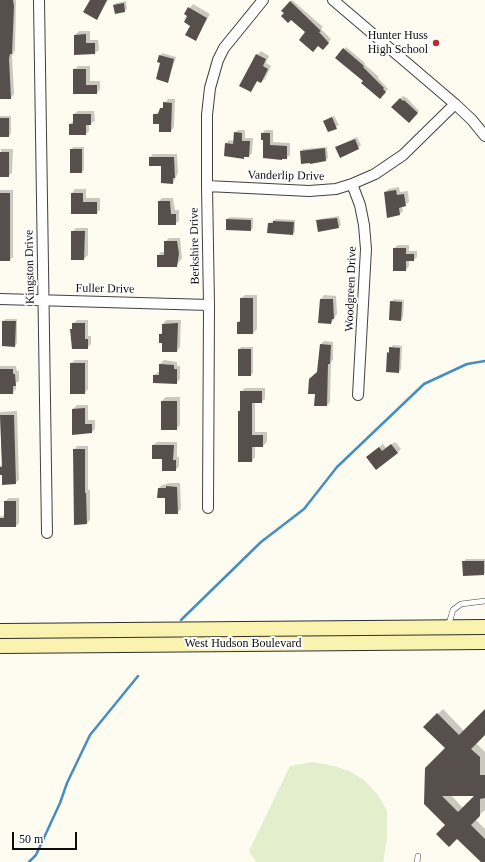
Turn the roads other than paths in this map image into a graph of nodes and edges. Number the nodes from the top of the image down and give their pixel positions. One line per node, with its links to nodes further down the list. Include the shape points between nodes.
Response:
1 (39, 0): 9 (street, Kingston Drive)
2 (263, 0): 7 (street, Berkshire Drive, via 224,48 213,74 207,115)
3 (333, 0): 4 (street)
4 (455, 104): 5 (street); 6 (street, Vanderlip Drive, via 403,154 375,174)
5 (485, 136)
6 (352, 184): 7 (street, Vanderlip Drive, via 336,189 309,191); 11 (street, Woodgreen Drive, via 363,218 366,249)
7 (207, 186): 10 (street, Berkshire Drive)
8 (0, 299): 9 (street, Fuller Drive)
9 (44, 301): 10 (street, Fuller Drive); 13 (street, Kingston Drive)
10 (209, 305): 12 (street, Berkshire Drive)
11 (358, 395)
12 (208, 508)
13 (47, 533)
14 (485, 601): 16 (lane, via 461,604 453,610)
15 (485, 627): 16 (main road, West Hudson Boulevard)
16 (448, 628): 17 (main road, West Hudson Boulevard)
17 (0, 631)
18 (485, 642): 19 (main road, West Hudson Boulevard)
19 (0, 646)

